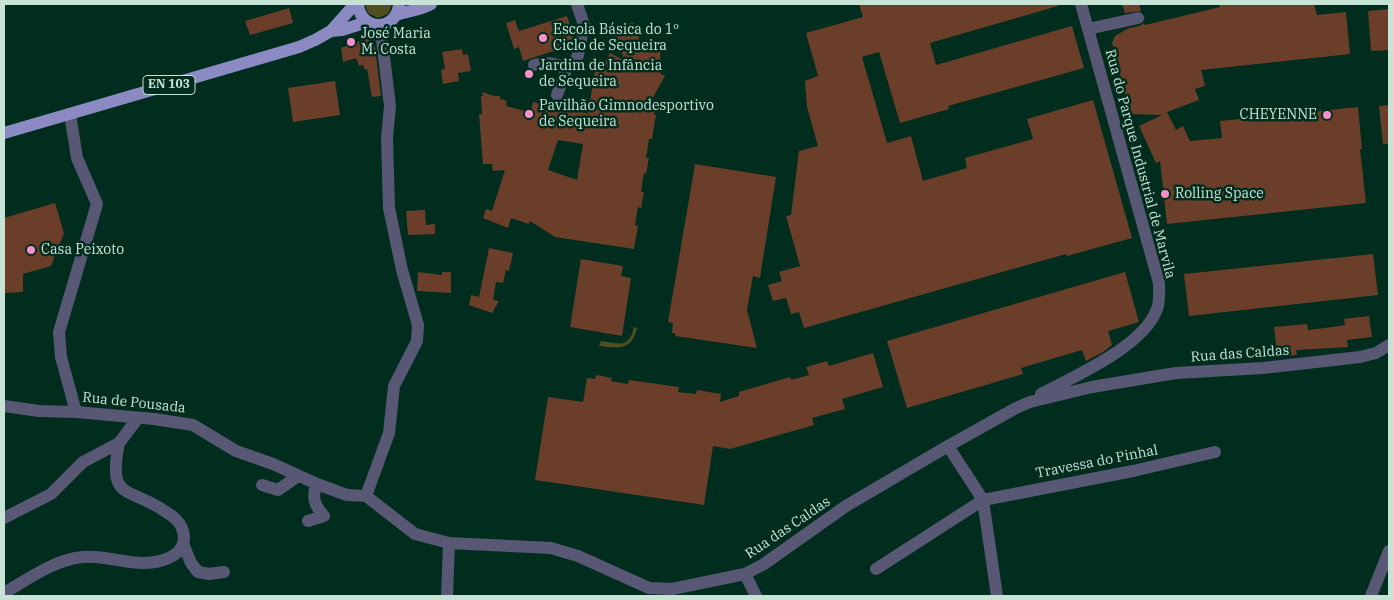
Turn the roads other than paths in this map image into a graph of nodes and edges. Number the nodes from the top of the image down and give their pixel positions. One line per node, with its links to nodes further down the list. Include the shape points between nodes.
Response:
1 (357, 4): 5 (main road, EN 103, via 359,13); 8 (main road, EN 103)
2 (431, 4): 5 (main road, EN 103)
3 (577, 4): 10 (street, via 584,25 578,55)
4 (1081, 4): 7 (street, Rua do Parque Industrial de Marvila)
5 (384, 18): 8 (main road, EN 103); 29 (street, via 382,40 390,106 388,208 418,332 417,341 394,386 389,432)
6 (1138, 18): 7 (street)
7 (1088, 29): 15 (street, Rua do Parque Industrial de Marvila, via 1159,282 1157,309 1144,331)
8 (331, 31): 12 (main road, EN 103, via 299,47)
9 (534, 65): 10 (street, via 547,62)
10 (567, 68): 11 (street)
11 (557, 95)
12 (70, 114): 13 (main road, EN 103); 21 (street, via 77,158 97,204 59,332 61,358)
13 (4, 133)
14 (1389, 347): 18 (street, Rua das Caldas, via 1360,357 1264,368 1176,373)
15 (1120, 350): 16 (street, Rua das Caldas)
16 (1084, 371): 17 (street, Rua das Caldas); 18 (street)
17 (1071, 378): 18 (street, via 1073,387); 20 (street, Rua das Caldas)
18 (1086, 389): 20 (street, Rua das Caldas)
19 (4, 406): 21 (street, Rua de Pousada)
20 (1016, 408): 24 (street, Rua das Caldas)
21 (76, 412): 22 (street, Rua de Pousada)
22 (138, 418): 23 (street); 26 (street, Rua de Pousada, via 193,425 236,451)
23 (119, 443): 31 (street, via 83,462 51,494); 34 (street, via 115,472 118,484 128,494 175,518 182,528)
24 (948, 446): 30 (street); 38 (street, Rua das Caldas, via 846,506)
25 (1215, 452): 30 (street, Travessa do Pinhal)
26 (298, 476): 27 (street, Rua de Pousada); 28 (street, via 278,490)
27 (317, 484): 29 (street, Rua de Pousada, via 347,495); 32 (street, via 315,504 324,516)
28 (262, 485)
29 (366, 496): 33 (street, Rua das Caldas, via 415,534)
30 (983, 500): 36 (street); 42 (street)
31 (4, 518)
32 (308, 521)
33 (449, 543): 38 (street, Rua das Caldas, via 551,548 578,556 649,588 672,589); 40 (street)
34 (184, 546): 37 (street, via 198,572); 39 (street, via 178,554 142,563 83,557 61,562)
35 (1389, 551): 43 (street)
36 (876, 570)
37 (224, 572)
38 (745, 574): 41 (street)
39 (4, 593)
40 (447, 596)
41 (756, 596)
42 (997, 596)
43 (1371, 596)

